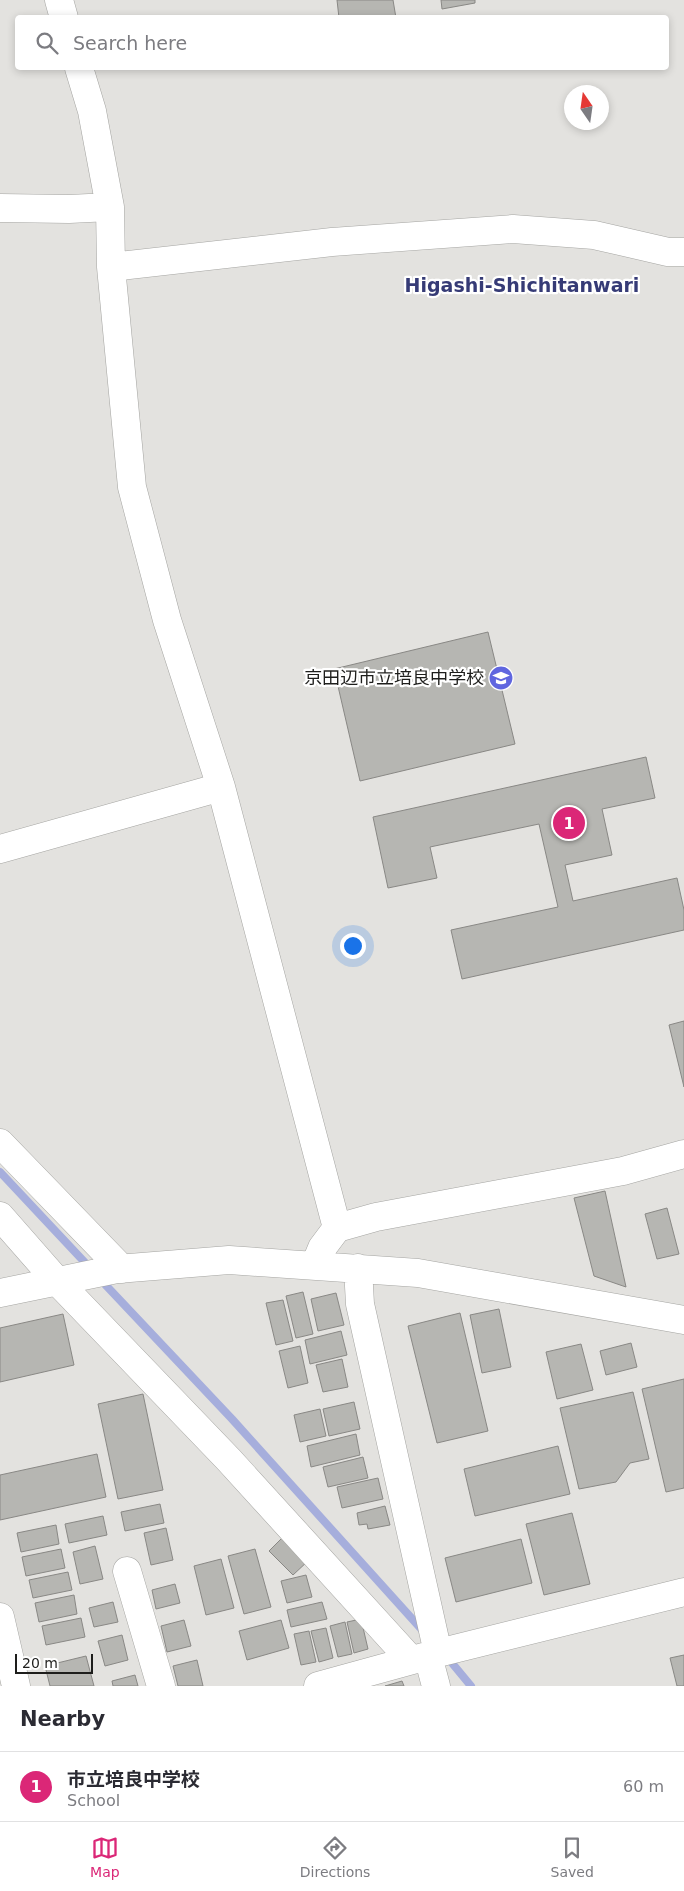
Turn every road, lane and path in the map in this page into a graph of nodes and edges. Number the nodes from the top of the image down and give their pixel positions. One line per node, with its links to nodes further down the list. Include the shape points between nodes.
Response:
1 (59, 0): 2 (street)
2 (63, 15)
3 (80, 70): 4 (street, via 92,110)
4 (110, 207): 5 (street); 7 (street)
5 (0, 208)
6 (684, 252): 7 (street, via 668,252 594,234 513,229 332,242)
7 (111, 267): 8 (street, via 132,487 167,620)
8 (221, 787): 9 (street); 13 (street)
9 (0, 849)
10 (0, 1143): 16 (street)
11 (684, 1154): 13 (street, via 623,1171 376,1217)
12 (0, 1216): 17 (street)
13 (337, 1228): 14 (street, via 322,1248)
14 (315, 1266): 15 (street); 16 (street, via 229,1260)
15 (358, 1268): 19 (street, via 418,1273); 23 (street, via 360,1304)
16 (120, 1269): 17 (street)
17 (64, 1279): 18 (street); 23 (street, via 229,1460)
18 (0, 1292)
19 (684, 1320)
20 (127, 1571): 25 (street)
21 (684, 1592): 23 (street)
22 (0, 1617): 24 (street)
23 (425, 1656): 26 (street); 27 (street)
24 (16, 1686)
25 (162, 1686)
26 (318, 1686)
27 (436, 1686)

